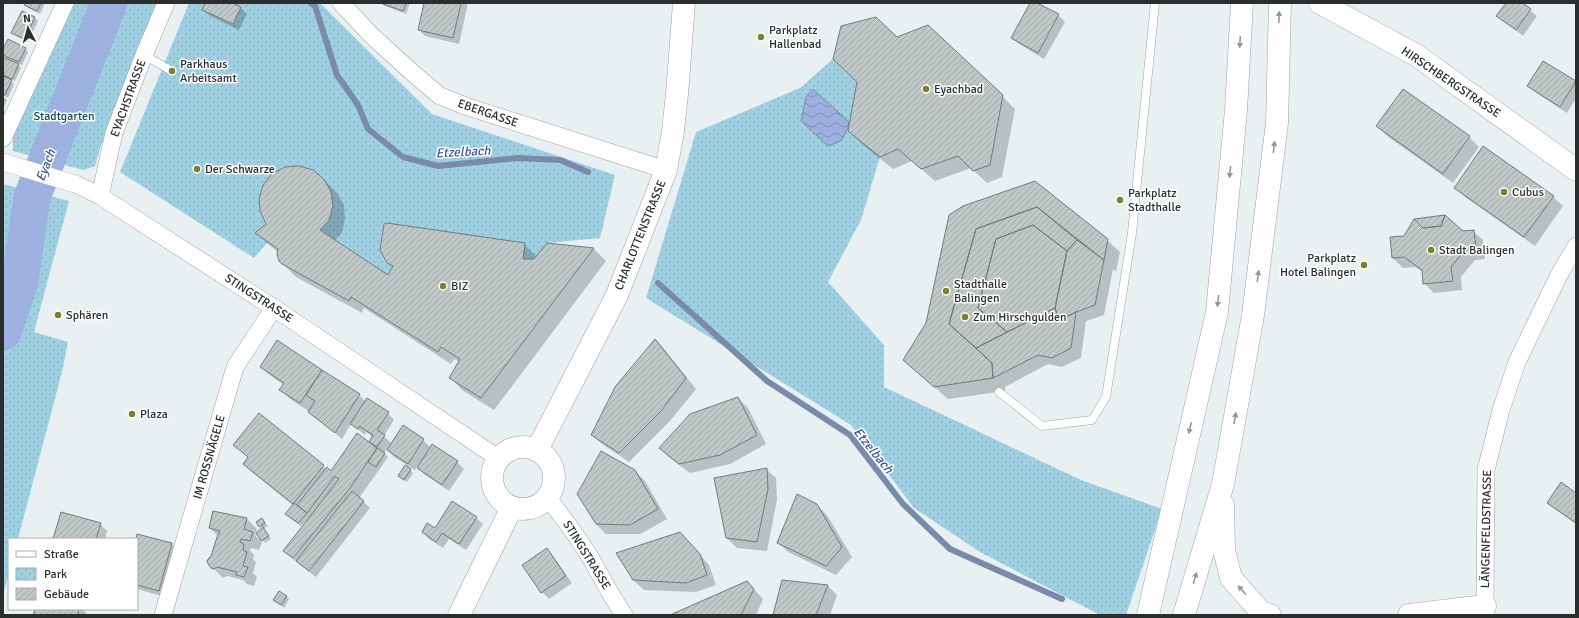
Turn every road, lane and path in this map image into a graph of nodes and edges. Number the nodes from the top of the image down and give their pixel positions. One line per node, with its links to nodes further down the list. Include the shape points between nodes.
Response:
1 (65, 3): 11 (street)
2 (166, 3): 9 (street, EYACHSTRASSE)
3 (341, 3): 13 (street, EBERGASSE, via 372,36 440,96)
4 (684, 3): 13 (main road, CHARLOTTENSTRASSE, via 676,101)
5 (1155, 3): 18 (lane, via 1132,232 1106,397 1092,420 1042,426)
6 (1242, 3): 28 (main road, one-way to 28, via 1236,110 1216,312)
7 (1280, 3): 21 (main road, one-way to 7, via 1253,315 1276,130)
8 (1320, 3): 14 (main road, HIRSCHBERGSTRASSE, via 1416,55)
9 (144, 55): 10 (lane); 15 (street, EYACHSTRASSE, via 114,133)
10 (172, 71)
11 (3, 138)
12 (5, 163): 15 (street, STINGSTRASSE, via 78,185)
13 (666, 170): 19 (main road, CHARLOTTENSTRASSE, via 617,295)
14 (1576, 170)
15 (100, 196): 17 (street, STINGSTRASSE)
16 (1576, 246): 24 (street, LÄNGENFELDSTRASSE, via 1559,275 1517,362 1501,410 1486,470)
17 (274, 308): 20 (street, STINGSTRASSE); 25 (street, IM ROSSNÄGELE, via 235,367)
18 (999, 392)
19 (537, 450): 20 (main road, via 516,447); 22 (main road, via 546,456 552,466 554,476)
20 (498, 458): 23 (main road, via 492,469 491,481 502,502)
21 (1223, 484): 29 (main road, one-way to 21); 30 (main road, one-way to 21, via 1261,612 1231,578 1224,550)
22 (547, 497): 23 (main road, via 531,508); 27 (street, STINGSTRASSE, via 563,517)
23 (512, 507): 26 (main road)
24 (1485, 611): 31 (main road)
25 (163, 615)
26 (459, 615)
27 (624, 615)
28 (1148, 615)
29 (1184, 615)
30 (1270, 615)
31 (1409, 615)

